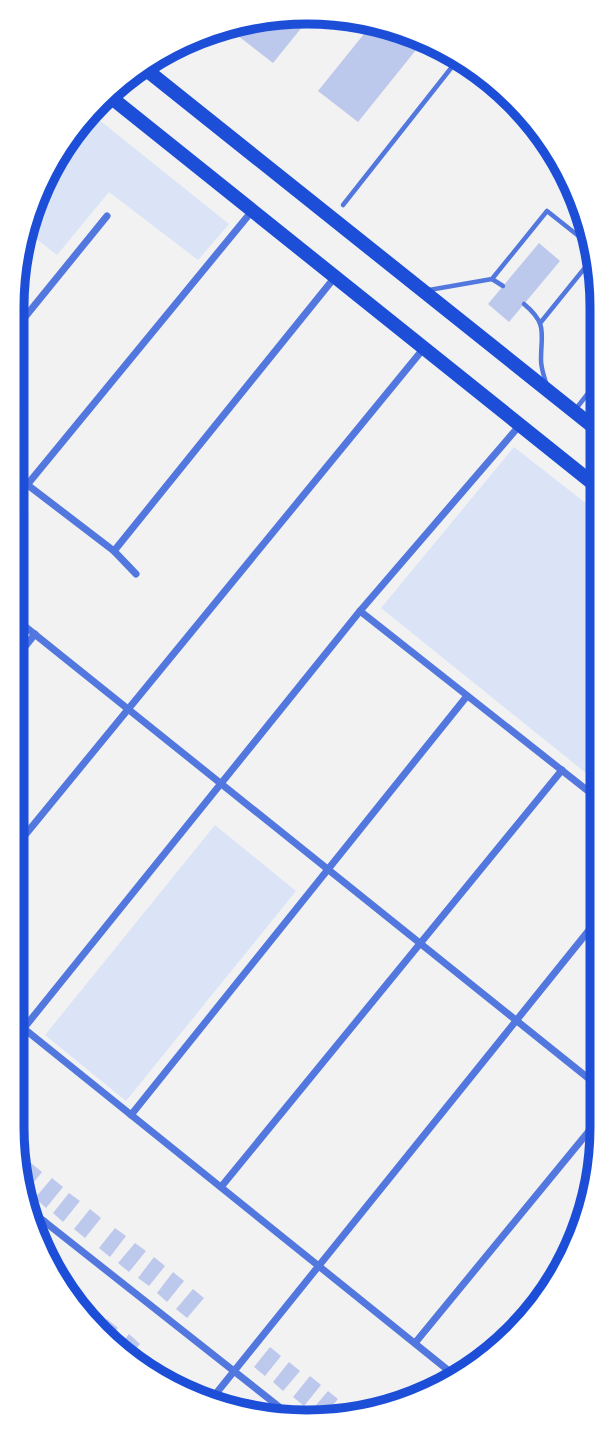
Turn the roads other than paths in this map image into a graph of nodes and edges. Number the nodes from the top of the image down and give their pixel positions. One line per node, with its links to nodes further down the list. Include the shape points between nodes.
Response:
1 (454, 65): 4 (lane)
2 (149, 72): 12 (main road)
3 (115, 100): 5 (main road)
4 (343, 205)
5 (252, 211): 9 (main road); 24 (street)
6 (107, 216): 14 (street)
7 (582, 239): 10 (lane, via 547,211)
8 (587, 265): 15 (lane)
9 (335, 277): 16 (main road); 25 (street)
10 (492, 279): 11 (lane); 12 (lane)
11 (503, 286)
12 (422, 290): 18 (main road)
13 (524, 304): 15 (lane)
14 (24, 318)
15 (541, 322): 18 (lane, via 541,362)
16 (424, 348): 21 (main road); 32 (street)
17 (590, 390): 19 (lane)
18 (548, 391): 19 (main road)
19 (573, 411): 20 (main road)
20 (590, 424)
21 (520, 425): 22 (main road); 27 (street)
22 (590, 481)
23 (24, 483): 24 (street)
24 (27, 485): 25 (street)
25 (114, 551): 26 (street)
26 (136, 574)
27 (360, 611): 31 (street); 34 (street)
28 (24, 625): 29 (street)
29 (35, 634): 30 (street); 32 (street)
30 (24, 648)
31 (467, 696): 33 (street); 37 (street)
32 (128, 709): 34 (street); 36 (street)
33 (562, 770): 35 (street); 39 (street)
34 (221, 783): 37 (street); 41 (street)
35 (590, 792)
36 (24, 836)
37 (328, 869): 39 (street); 43 (street)
38 (590, 929): 40 (street)
39 (420, 943): 40 (street); 45 (street)
40 (517, 1020): 42 (street); 49 (street)
41 (24, 1028): 43 (street)
42 (590, 1079)
43 (131, 1115): 45 (street)
44 (590, 1130): 50 (street)
45 (221, 1187): 49 (street)
46 (40, 1218): 47 (street)
47 (44, 1221): 48 (street); 51 (street)
48 (42, 1223)
49 (318, 1266): 50 (street); 51 (street)
50 (415, 1343): 52 (street)
51 (234, 1371): 53 (street); 54 (street)
52 (450, 1371)
53 (216, 1394)
54 (280, 1408)

